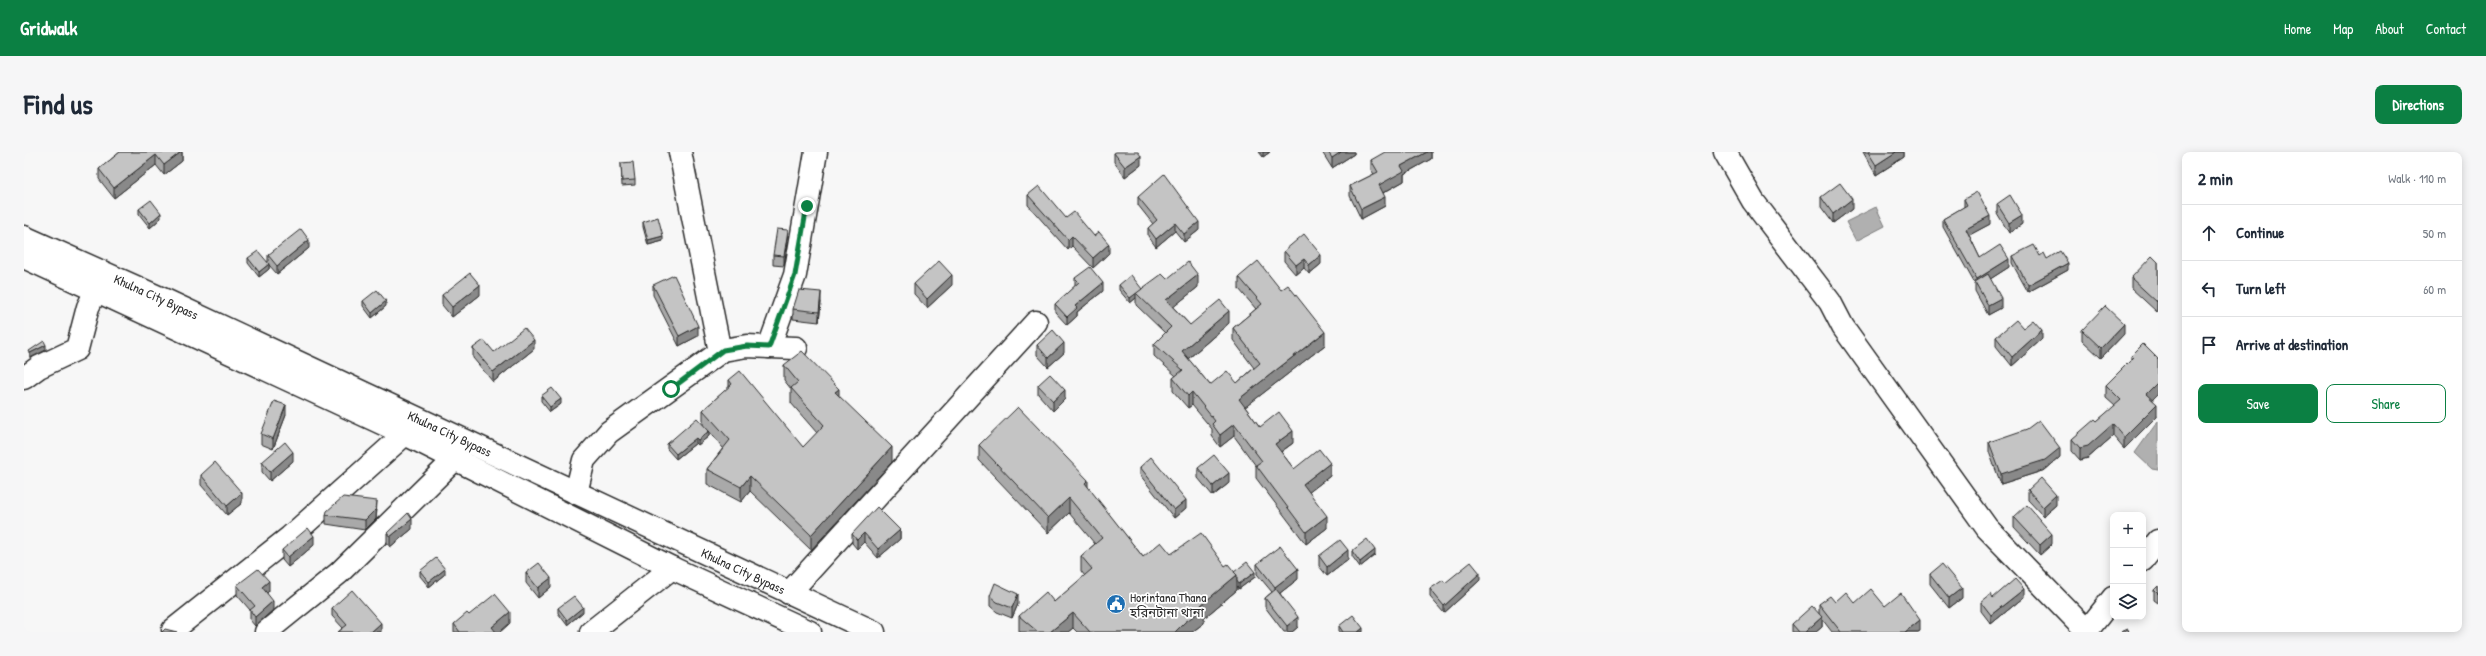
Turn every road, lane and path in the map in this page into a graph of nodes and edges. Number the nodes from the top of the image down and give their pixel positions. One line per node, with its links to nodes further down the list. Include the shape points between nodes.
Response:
1 (680, 152): 10 (main road)
2 (816, 152): 8 (main road, via 795,275)
3 (1725, 152): 25 (main road, via 1753,201 1830,302 1842,326 1987,528)
4 (24, 238): 14 (main road, Khulna City Bypass, via 181,308)
5 (24, 257): 6 (main road, Khulna City Bypass)
6 (96, 291): 11 (main road, via 88,307 77,349); 12 (main road, Khulna City Bypass)
7 (1036, 322): 18 (main road)
8 (769, 347): 9 (main road); 10 (main road, via 747,346)
9 (796, 348)
10 (720, 352): 14 (main road, via 609,432 584,460)
11 (24, 378)
12 (405, 434): 13 (main road, Khulna City Bypass); 20 (main road, via 290,537)
13 (455, 459): 17 (main road, Khulna City Bypass); 22 (main road, via 339,574)
14 (576, 493): 18 (main road, Khulna City Bypass)
15 (2158, 541): 16 (main road)
16 (2146, 556)
17 (672, 568): 21 (main road, Khulna City Bypass); 23 (main road)
18 (790, 593): 24 (main road, Khulna City Bypass)
19 (2110, 602): 25 (main road)
20 (173, 630)
21 (805, 631)
22 (266, 632)
23 (590, 632)
24 (874, 632)
25 (2086, 632)

